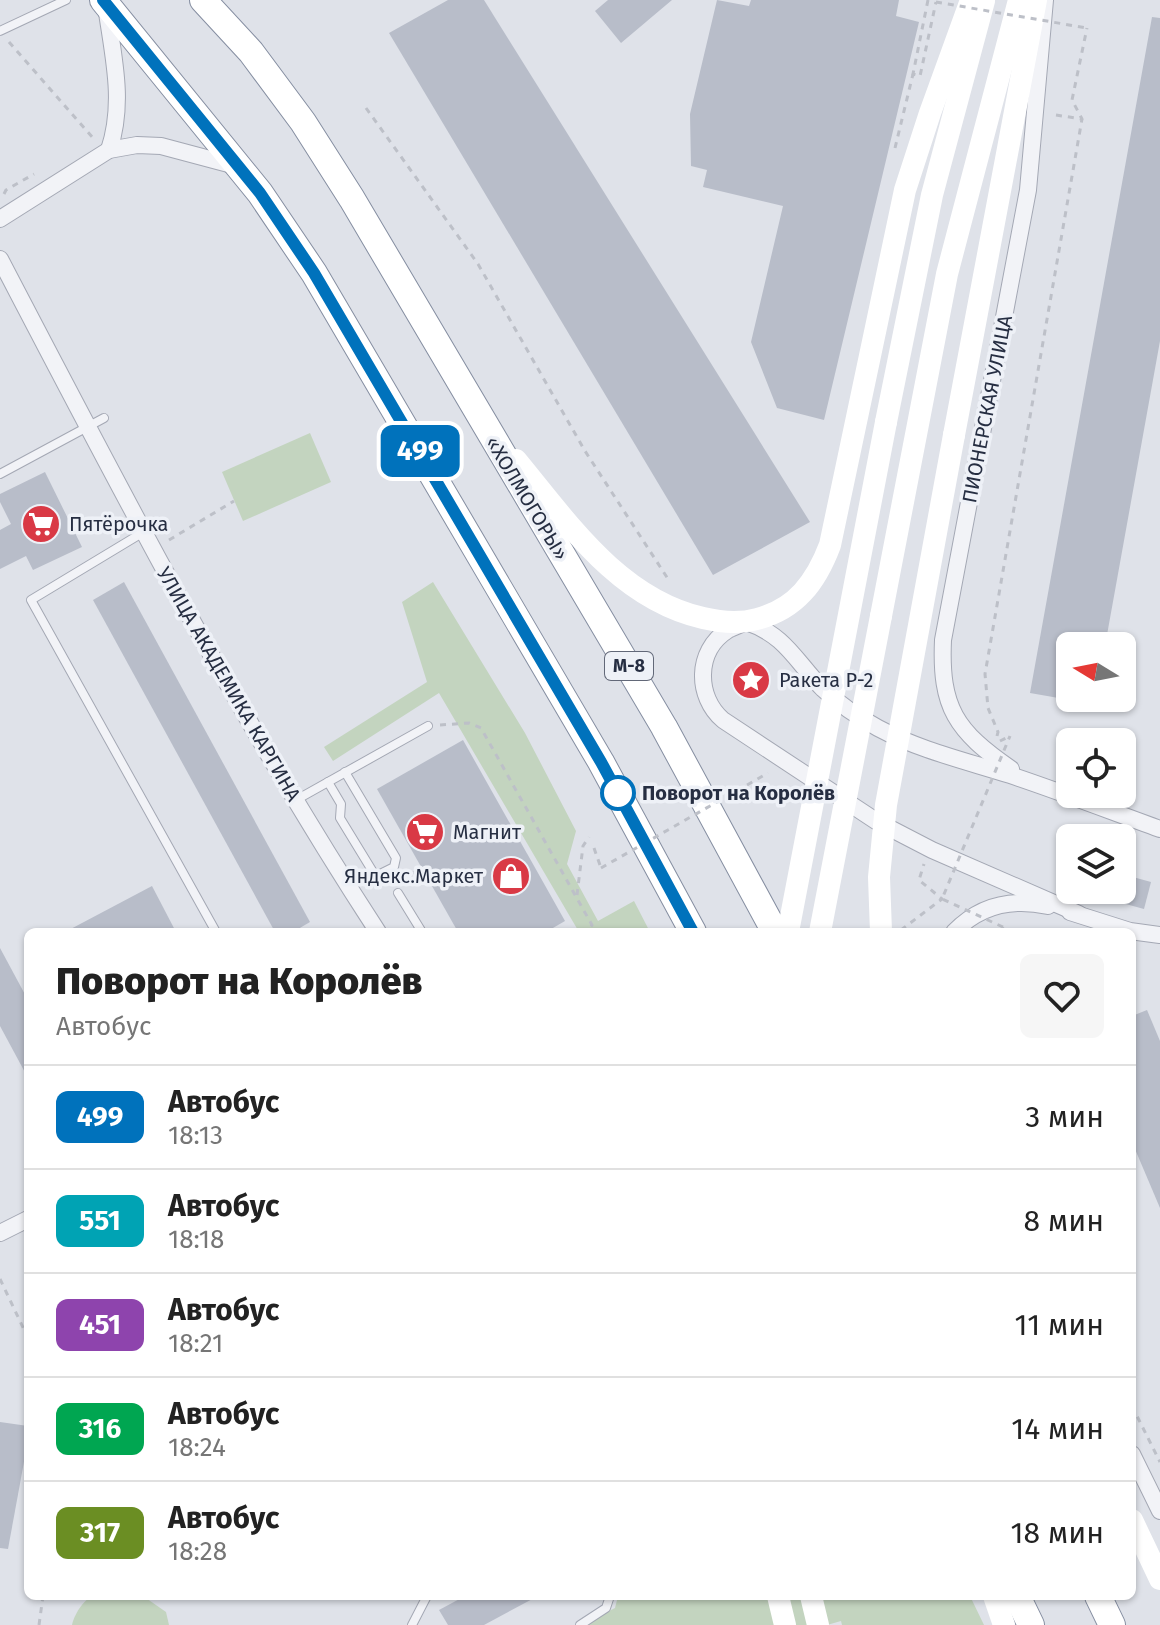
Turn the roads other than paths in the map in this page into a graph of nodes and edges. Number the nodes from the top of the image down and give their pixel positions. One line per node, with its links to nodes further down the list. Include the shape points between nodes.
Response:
1 (66, 0): 9 (lane)
2 (203, 0): 14 (highway, «ХОЛМОГОРЫ» / М-8, via 251,52 303,122)
3 (971, 0): 19 (main road, via 905,190 830,545 814,581 800,596 770,616)
4 (985, 0): 33 (main road, bridge, via 932,195)
5 (1019, 0): 34 (main road, bridge, via 955,238)
6 (1036, 0): 35 (main road, ПИОНЕРСКАЯ УЛИЦА, bridge, via 886,805)
7 (1045, 0): 22 (street, ПИОНЕРСКАЯ УЛИЦА, via 1028,190 943,640 942,671 948,701 961,725 980,748)
8 (104, 2): 10 (street, via 119,102); 11 (highway)
9 (0, 32)
10 (109, 150): 11 (street, via 161,146); 12 (street)
11 (240, 167): 31 (highway, via 314,273 601,762)
12 (0, 219)
13 (0, 259): 16 (street, УЛИЦА АКАДЕМИКА КАРГИНА)
14 (472, 405): 19 (main road, via 566,521 625,581 690,615); 32 (highway, «ХОЛМОГОРЫ» / М-8, via 664,727)
15 (104, 418): 16 (lane)
16 (87, 427): 17 (lane); 18 (street, УЛИЦА АКАДЕМИКА КАРГИНА)
17 (0, 474)
18 (142, 533): 24 (street, УЛИЦА АКАДЕМИКА КАРГИНА); 28 (lane, via 31,600)
19 (746, 622): 22 (street, via 778,638 831,696 880,729); 27 (street, via 728,630 708,655 702,685 713,711 886,827)
20 (428, 726): 21 (lane)
21 (345, 772): 23 (lane); 23 (lane, via 396,858 394,867 381,875 373,872 340,818 341,804)
22 (1029, 781): 25 (street)
23 (328, 782): 24 (lane)
24 (295, 800): 29 (street, УЛИЦА АКАДЕМИКА КАРГИНА)
25 (1160, 829)
26 (398, 893): 30 (lane)
27 (1079, 914): 36 (street, via 1017,902 980,911); 37 (street)
28 (214, 928)
29 (371, 928)
30 (420, 928)
31 (691, 928)
32 (773, 928)
33 (789, 928)
34 (821, 928)
35 (881, 928)
36 (959, 928)
37 (1121, 928)
38 (1136, 932): 39 (street)
39 (1158, 936)
40 (24, 1221): 41 (street)
41 (0, 1233)
42 (1136, 1462): 43 (street)
43 (1160, 1511)
44 (1136, 1528): 45 (main road)
45 (1160, 1579)
46 (425, 1600): 53 (lane)
47 (609, 1600): 54 (lane, via 606,1608)
48 (779, 1600): 55 (main road)
49 (812, 1600): 56 (main road)
50 (995, 1600): 57 (main road)
51 (1019, 1600): 58 (highway)
52 (1100, 1600): 59 (highway)
53 (412, 1625)
54 (580, 1625)
55 (785, 1625)
56 (818, 1625)
57 (1004, 1625)
58 (1031, 1625)
59 (1112, 1625)

